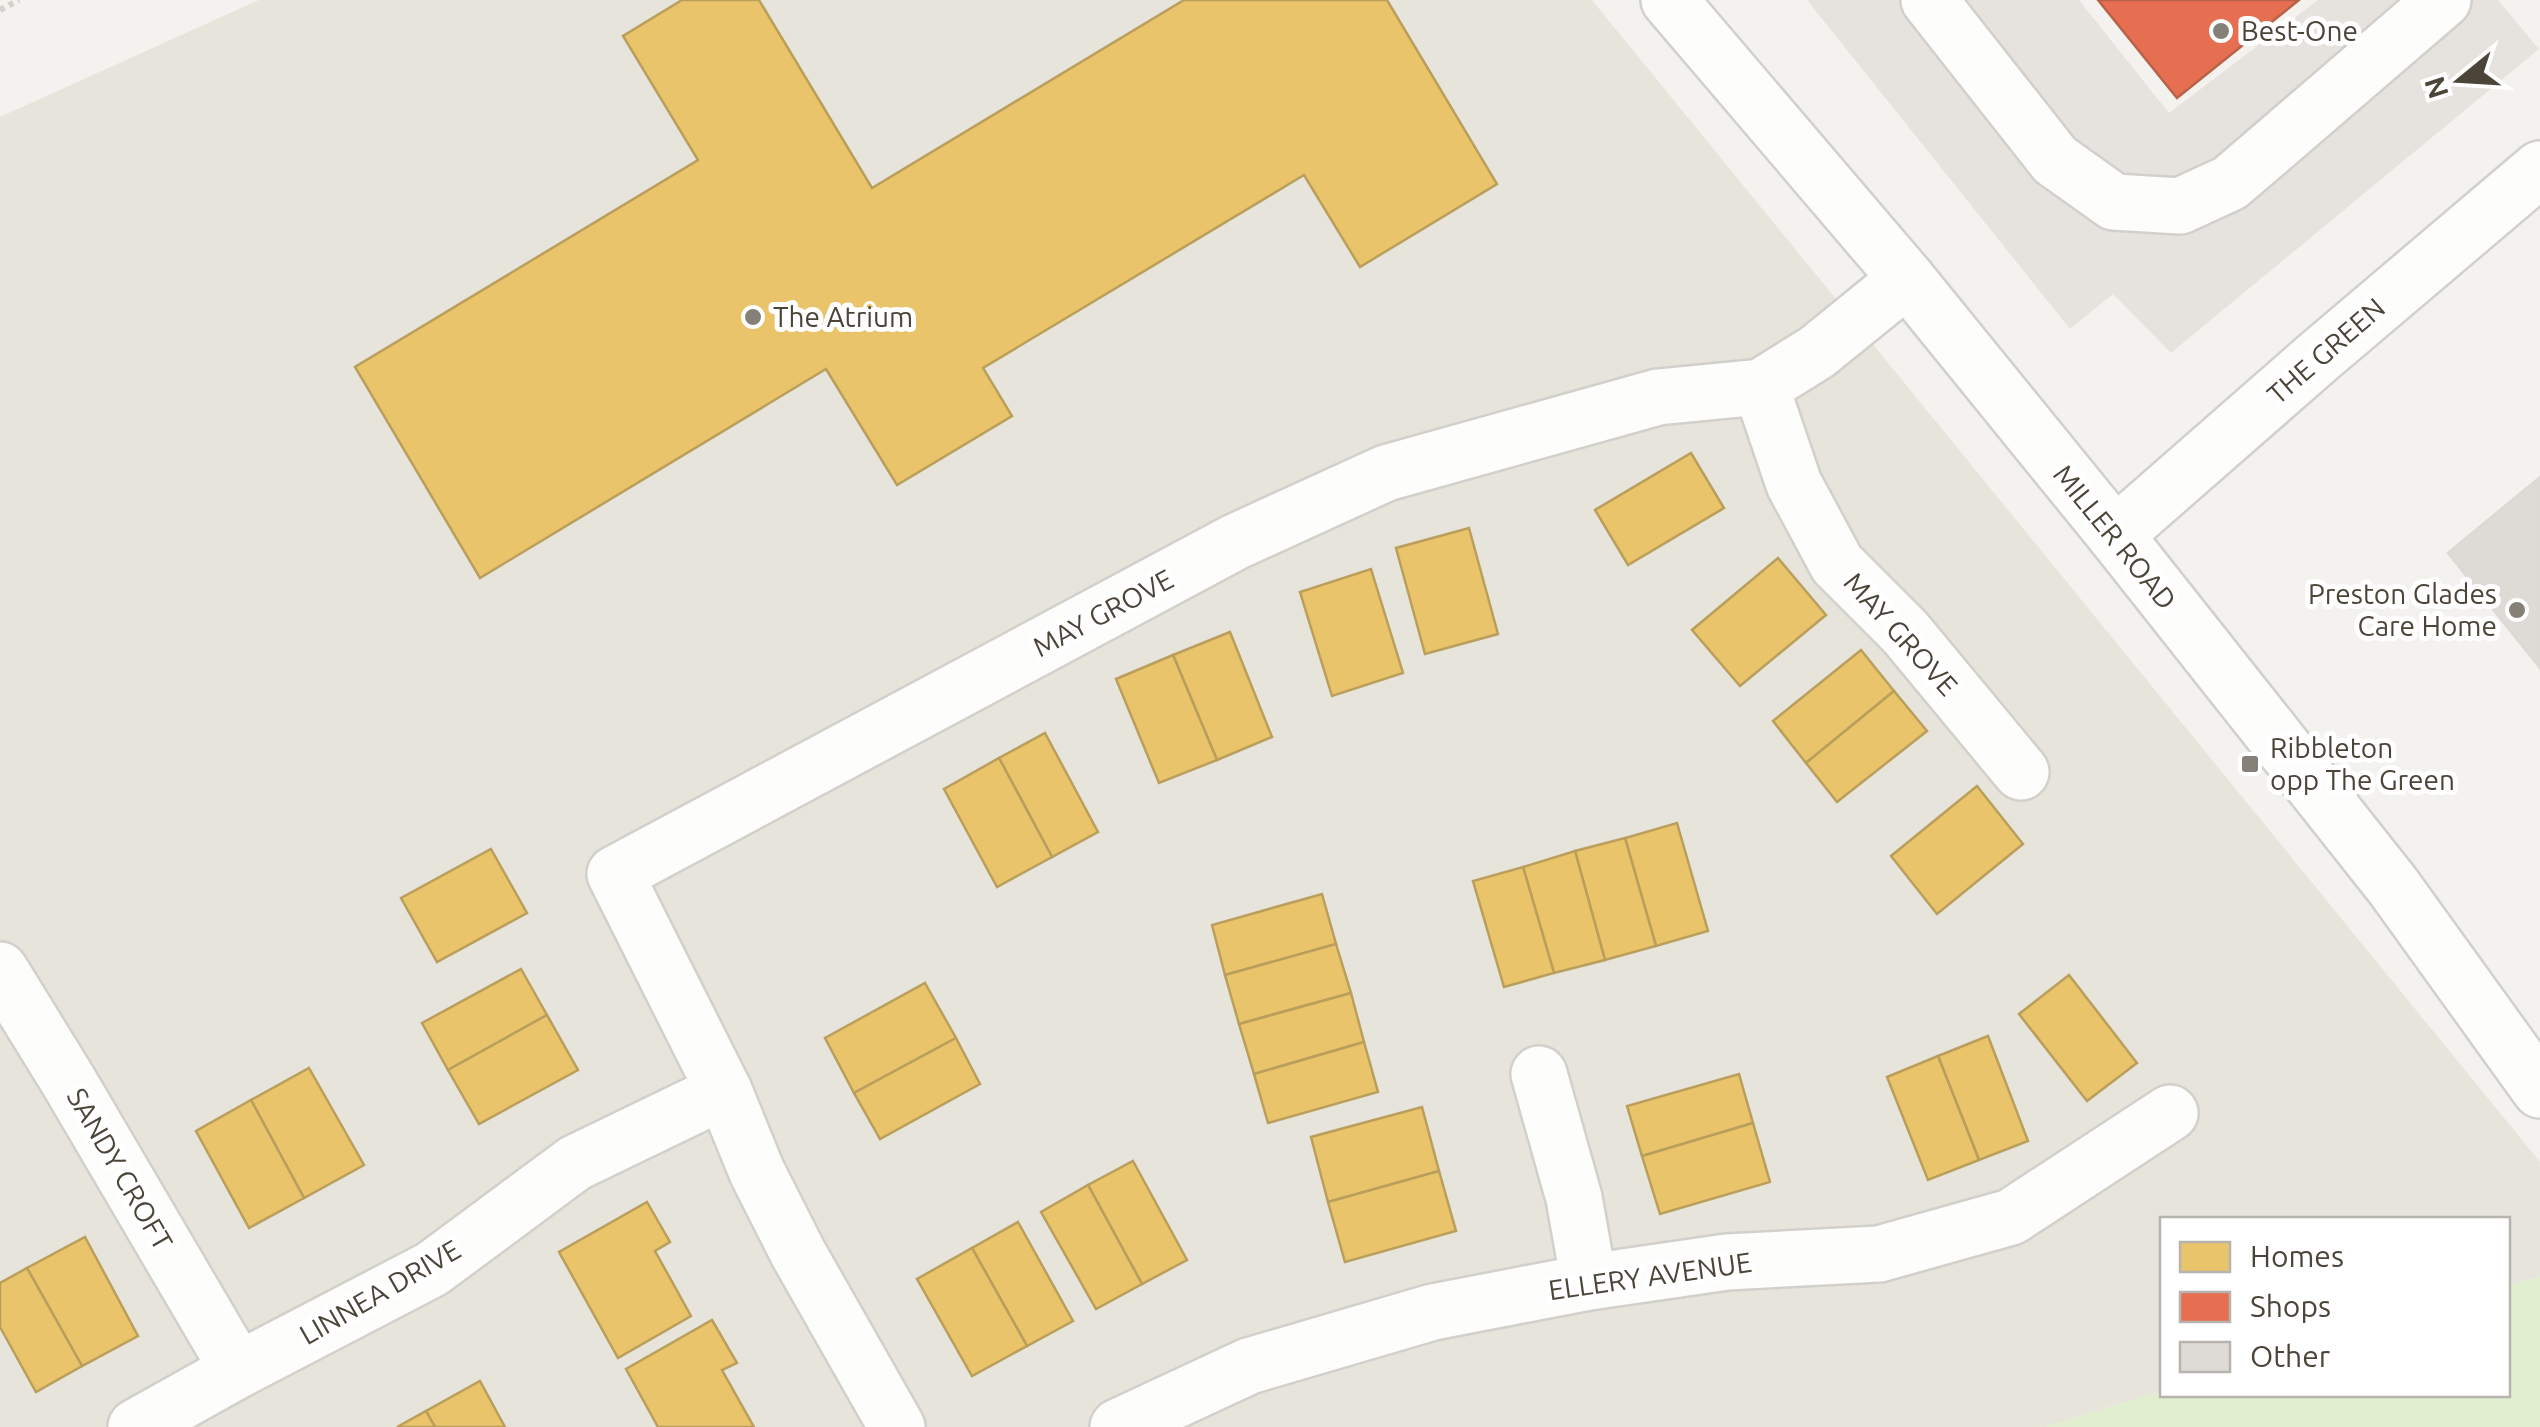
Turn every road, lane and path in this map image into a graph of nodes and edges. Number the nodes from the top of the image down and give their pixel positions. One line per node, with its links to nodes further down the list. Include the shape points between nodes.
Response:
1 (19, 0): 5 (path)
2 (1669, 0): 7 (street, MILLER ROAD)
3 (1930, 0): 4 (street, via 2056,160 2114,202 2180,206 2230,182)
4 (2442, 0)
5 (0, 10)
6 (2540, 169): 9 (street, THE GREEN)
7 (1907, 279): 8 (street, via 1817,352); 9 (street, MILLER ROAD)
8 (1761, 387): 10 (street, MAY GROVE, via 1794,484 1837,564 1905,632); 14 (street, MAY GROVE, via 1658,398 1386,472 1234,542 615,874)
9 (2115, 536): 12 (street, MILLER ROAD)
10 (2021, 772)
11 (0, 970): 17 (street, SANDY CROFT)
12 (2532, 1063)
13 (1538, 1074): 16 (street, via 1574,1198)
14 (724, 1091): 17 (street, LINNEA DRIVE, via 575,1163 432,1268); 19 (street, MAY GROVE, via 798,1253)
15 (2170, 1114): 16 (street, ELLERY AVENUE, via 2010,1217 1879,1254 1727,1262)
16 (1589, 1282): 20 (street, ELLERY AVENUE, via 1433,1312 1249,1366)
17 (238, 1370): 18 (street, LINNEA DRIVE)
18 (136, 1427)
19 (897, 1427)
20 (1118, 1427)

